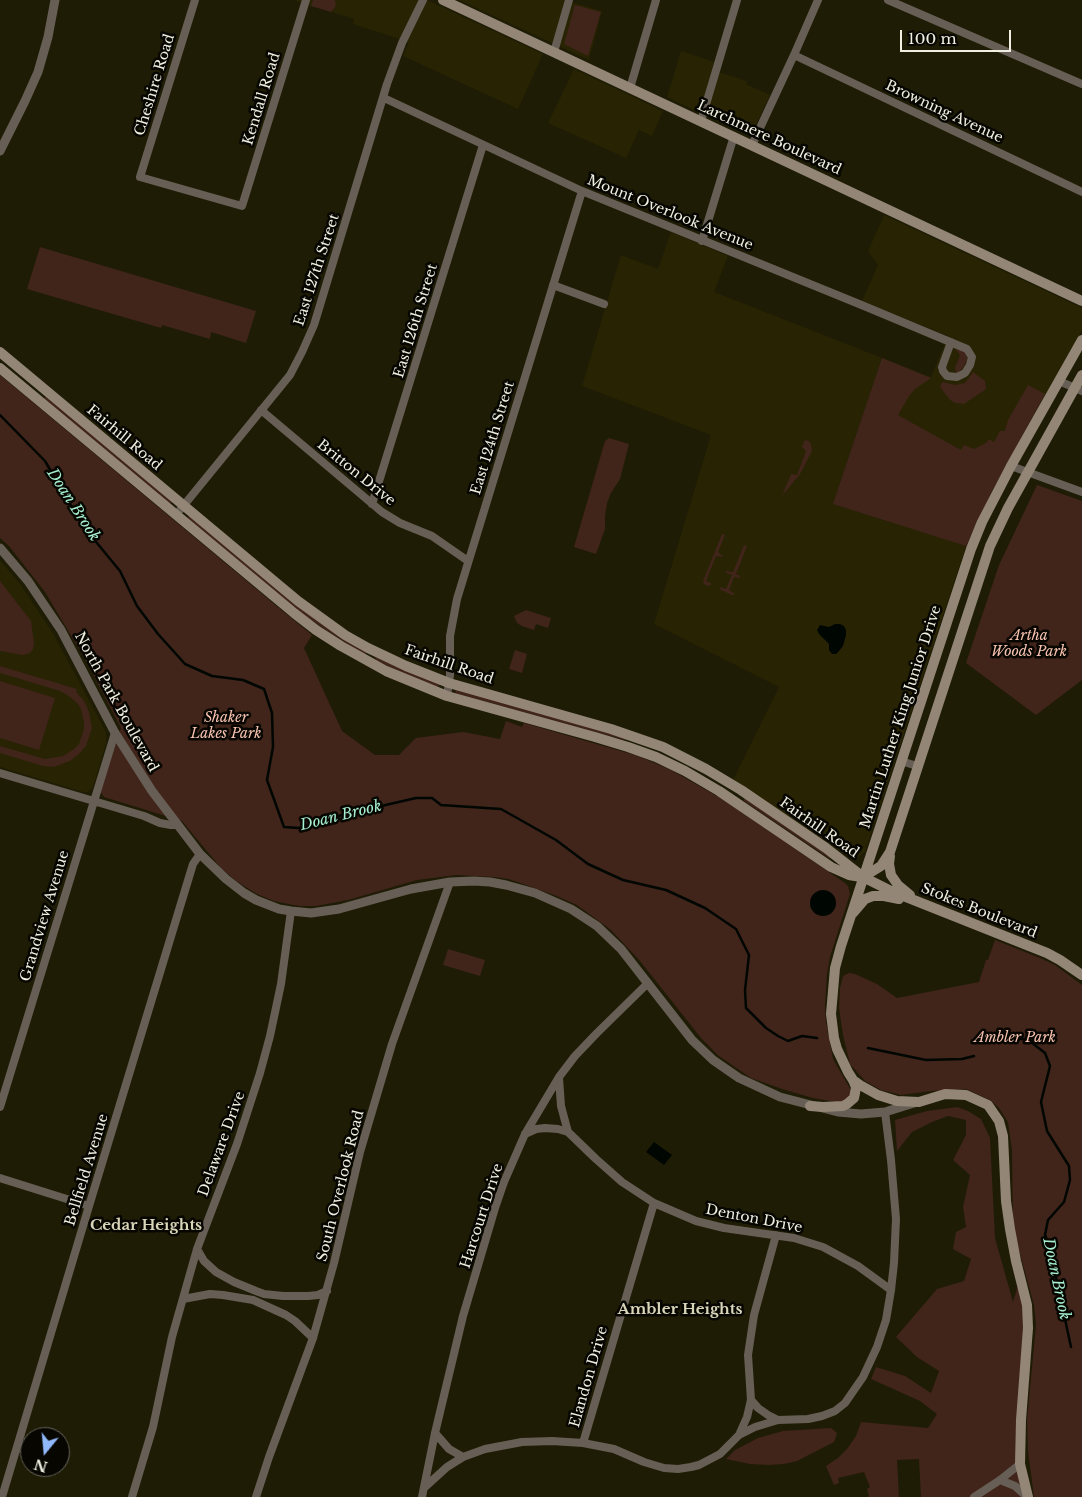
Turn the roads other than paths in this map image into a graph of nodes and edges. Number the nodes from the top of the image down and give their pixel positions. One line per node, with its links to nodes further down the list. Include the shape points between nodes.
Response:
1 (55, 0): 21 (street, via 38,72)
2 (195, 0): 24 (street, Cheshire Road, via 140,177)
3 (306, 0): 24 (street, Kendall Road)
4 (423, 0): 16 (street, East 127th Street, via 402,42)
5 (443, 0): 11 (main road, Larchmere Boulevard)
6 (570, 0): 12 (street)
7 (656, 0): 15 (street)
8 (737, 0): 17 (street)
9 (818, 0): 13 (street)
10 (888, 0): 14 (street)
11 (455, 2): 12 (main road, Larchmere Boulevard)
12 (554, 52): 15 (main road, Larchmere Boulevard)
13 (794, 55): 20 (street); 23 (street, Browning Avenue)
14 (1082, 84)
15 (630, 88): 17 (main road, Larchmere Boulevard)
16 (384, 98): 19 (street, Mount Overlook Avenue); 38 (street, East 127th Street, via 314,325 290,375)
17 (701, 121): 18 (main road, Larchmere Boulevard)
18 (734, 136): 20 (main road, Larchmere Boulevard); 25 (street)
19 (483, 145): 22 (street, Mount Overlook Avenue); 42 (street, East 126th Street)
20 (752, 145): 27 (main road, Larchmere Boulevard)
21 (0, 151)
22 (582, 191): 25 (street, Mount Overlook Avenue); 26 (street, East 124th Street)
23 (1082, 192)
24 (242, 206)
25 (702, 241): 30 (street, Mount Overlook Avenue)
26 (553, 285): 28 (street); 46 (street, East 124th Street)
27 (1082, 301)
28 (604, 304)
29 (1082, 340): 34 (main road, Martin Luther King Junior Drive)
30 (951, 342): 30 (street, Mount Overlook Avenue, via 942,368 947,376 957,377 967,370 971,354)
31 (0, 352): 35 (main road, Fairhill Road)
32 (0, 368): 37 (main road, Fairhill Road)
33 (1082, 375): 36 (main road)
34 (1059, 381): 36 (street); 39 (main road, Martin Luther King Junior Drive)
35 (46, 390): 37 (main road); 43 (main road, Fairhill Road)
36 (1078, 390): 40 (main road)
37 (38, 400): 44 (main road, Fairhill Road)
38 (261, 410): 42 (street, Britton Drive); 43 (street, East 127th Street)
39 (1011, 466): 40 (street); 47 (main road, Martin Luther King Junior Drive, via 982,522)
40 (1028, 472): 41 (street); 48 (main road, via 990,546)
41 (1082, 492)
42 (372, 504): 46 (street, Britton Drive, via 400,523 432,536)
43 (183, 506): 44 (street, East 127th Street); 49 (main road, Fairhill Road, via 320,618)
44 (176, 515): 50 (main road, Fairhill Road, via 316,630)
45 (0, 548): 53 (street, North Park Boulevard, via 28,581 61,630)
46 (468, 561): 51 (street, East 124th Street, via 452,623)
47 (954, 600): 48 (street); 56 (main road, Martin Luther King Junior Drive)
48 (971, 605): 57 (main road)
49 (373, 651): 50 (main road); 51 (main road, Fairhill Road)
50 (368, 661): 52 (main road, Fairhill Road)
51 (449, 683): 52 (street, East 124th Street); 54 (main road, Fairhill Road)
52 (448, 696): 55 (main road, Fairhill Road)
53 (115, 733): 62 (street, Grandview Avenue); 64 (street, North Park Boulevard)
54 (632, 735): 55 (main road); 59 (main road, Fairhill Road, via 689,759)
55 (628, 747): 60 (main road, Fairhill Road, via 656,757)
56 (901, 761): 57 (street); 67 (main road, Martin Luther King Junior Drive)
57 (918, 766): 65 (main road)
58 (0, 773): 62 (street)
59 (720, 777): 60 (main road); 61 (main road, Fairhill Road)
60 (714, 788): 63 (main road, Fairhill Road)
61 (743, 792): 63 (main road); 67 (main road, Fairhill Road)
62 (93, 801): 64 (street, via 160,823); 78 (street, Grandview Avenue)
63 (736, 803): 67 (main road, Fairhill Road, via 831,867)
64 (177, 825): 66 (street, North Park Boulevard)
65 (890, 852): 67 (main road, via 881,866); 69 (main road, via 890,875)
66 (200, 854): 70 (street, North Park Boulevard, via 244,893); 84 (street, Bellfield Avenue, via 193,864)
67 (863, 877): 69 (main road, Stokes Boulevard); 71 (main road, Martin Luther King Junior Drive)
68 (450, 882): 70 (street, North Park Boulevard, via 338,909); 73 (street, North Park Boulevard, via 506,885 559,903 597,926 621,949); 88 (street, South Overlook Road, via 392,1044 358,1158)
69 (921, 903): 71 (main road, via 873,896 865,899); 72 (main road, Stokes Boulevard, via 1047,953)
70 (291, 912): 86 (street, Delaware Drive, via 281,984 260,1072)
71 (849, 920): 75 (main road, Martin Luther King Junior Drive, via 835,968 831,1017 837,1049)
72 (1082, 975)
73 (648, 983): 74 (street, Harcourt Drive, via 597,1033); 77 (street, North Park Boulevard, via 692,1040 726,1069 768,1092)
74 (559, 1077): 80 (street, Denton Drive, via 561,1106); 81 (street, Harcourt Drive)
75 (854, 1080): 76 (main road, via 878,1095 897,1101); 77 (main road, via 854,1098 847,1104)
76 (919, 1102): 79 (street, North Park Boulevard); 97 (main road, via 945,1094 966,1095 988,1104 1002,1129 1006,1201 1027,1305)
77 (810, 1106): 79 (street, North Park Boulevard, via 861,1114)
78 (0, 1108)
79 (884, 1112): 87 (street, via 896,1219)
80 (568, 1132): 81 (street, via 545,1128); 83 (street, Denton Drive, via 622,1182)
81 (525, 1134): 93 (street, Harcourt Drive, via 495,1208 463,1316)
82 (0, 1178): 84 (street)
83 (654, 1203): 85 (street, Denton Drive, via 696,1221); 95 (street, Elandon Drive)
84 (89, 1206): 100 (street, Bellfield Avenue)
85 (776, 1235): 87 (street, Denton Drive, via 823,1247 858,1266); 91 (street, via 754,1315 748,1355)
86 (197, 1249): 88 (street, via 216,1272 264,1294 308,1296); 89 (street, Delaware Drive)
87 (891, 1290): 92 (street, via 877,1347 863,1377 845,1403 822,1416)
88 (327, 1291): 90 (street, South Overlook Road)
89 (183, 1299): 90 (street, via 210,1294 253,1300 286,1315); 101 (street, Delaware Drive, via 155,1420)
90 (313, 1338): 102 (street, South Overlook Road)
91 (751, 1400): 92 (street); 94 (street)
92 (778, 1420): 94 (street)
93 (435, 1433): 96 (street, via 449,1449); 99 (street, Harcourt Drive)
94 (740, 1435): 95 (street, via 715,1457 699,1465 673,1469 649,1464 614,1449)
95 (583, 1443): 96 (street, via 522,1442)
96 (463, 1457): 99 (street)
97 (1020, 1464): 98 (street); 105 (main road)
98 (1000, 1480): 104 (street); 105 (street, via 1015,1486)
99 (425, 1488): 103 (street, Harcourt Drive)
100 (2, 1497)
101 (132, 1497)
102 (256, 1497)
103 (422, 1497)
104 (974, 1497)
105 (1028, 1497)

